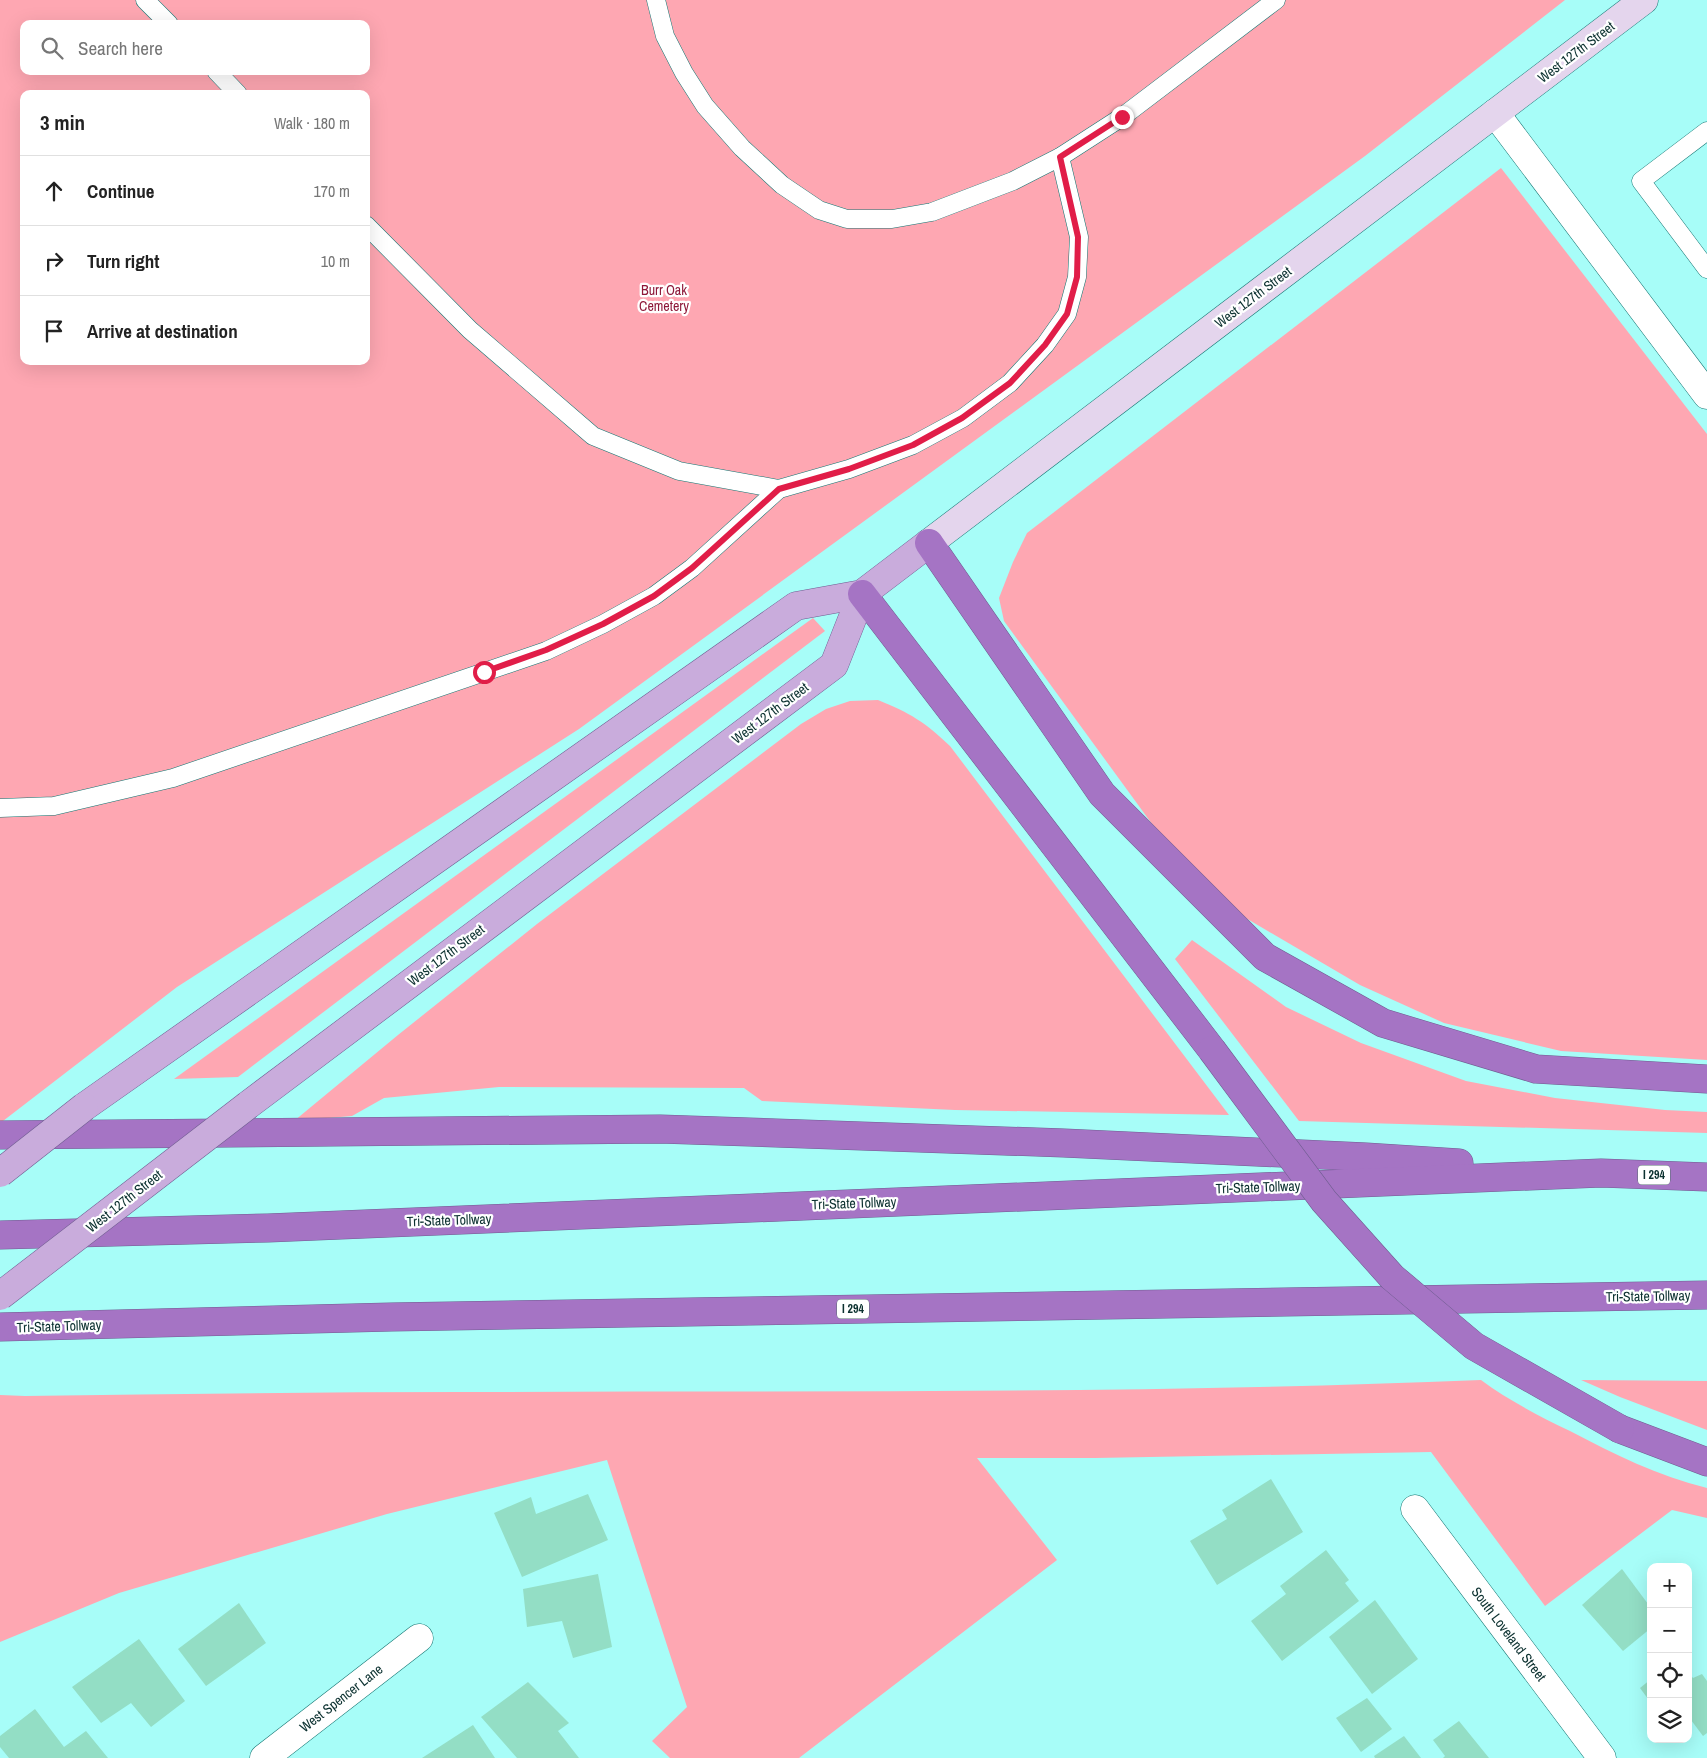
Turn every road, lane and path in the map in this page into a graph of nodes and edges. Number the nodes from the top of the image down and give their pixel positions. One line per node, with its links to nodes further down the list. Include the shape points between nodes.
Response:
1 (146, 0): 5 (lane)
2 (656, 0): 10 (lane, via 665,36 705,106 742,148 782,185 819,210 847,219 892,219 932,212 1013,181)
3 (1276, 0): 10 (lane, via 1122,117)
4 (1644, 0): 8 (main road, West 127th Street)
5 (165, 20)
6 (220, 75): 7 (lane)
7 (234, 90)
8 (1495, 114): 13 (street); 15 (main road, West 127th Street)
9 (1707, 131): 12 (lane, via 1641,181)
10 (1060, 157): 14 (lane, via 1078,237 1077,277 1067,314 1045,345 1010,383 962,418 913,445 849,469)
11 (370, 229): 14 (lane, via 470,330 593,436 680,471)
12 (1707, 269)
13 (1707, 395)
14 (779, 489): 17 (lane, via 692,568 654,596 546,650 173,778 54,806)
15 (929, 543): 16 (main road, West 127th Street); 18 (highway, via 1102,794 1265,957 1383,1023 1536,1069)
16 (862, 594): 20 (main road, West 127th Street, bridge, via 796,606 84,1107); 25 (main road, West 127th Street, bridge, via 834,665 248,1105); 27 (highway, bridge, via 1324,1201 1392,1277 1474,1346 1620,1429)
17 (0, 808)
18 (1707, 1079)
19 (0, 1135): 21 (highway, via 660,1128 1356,1156)
20 (0, 1173)
21 (1601, 1173): 22 (highway, Tri-State Tollway / I 294); 23 (highway, Tri-State Tollway / I 294, via 298,1226)
22 (1707, 1177)
23 (0, 1234)
24 (1707, 1294): 26 (highway, Tri-State Tollway / I 294)
25 (0, 1296)
26 (0, 1327)
27 (1707, 1462)
28 (1415, 1509): 31 (street, South Loveland Street)
29 (418, 1638): 30 (street, West Spencer Lane)
30 (264, 1758)
31 (1602, 1758)

